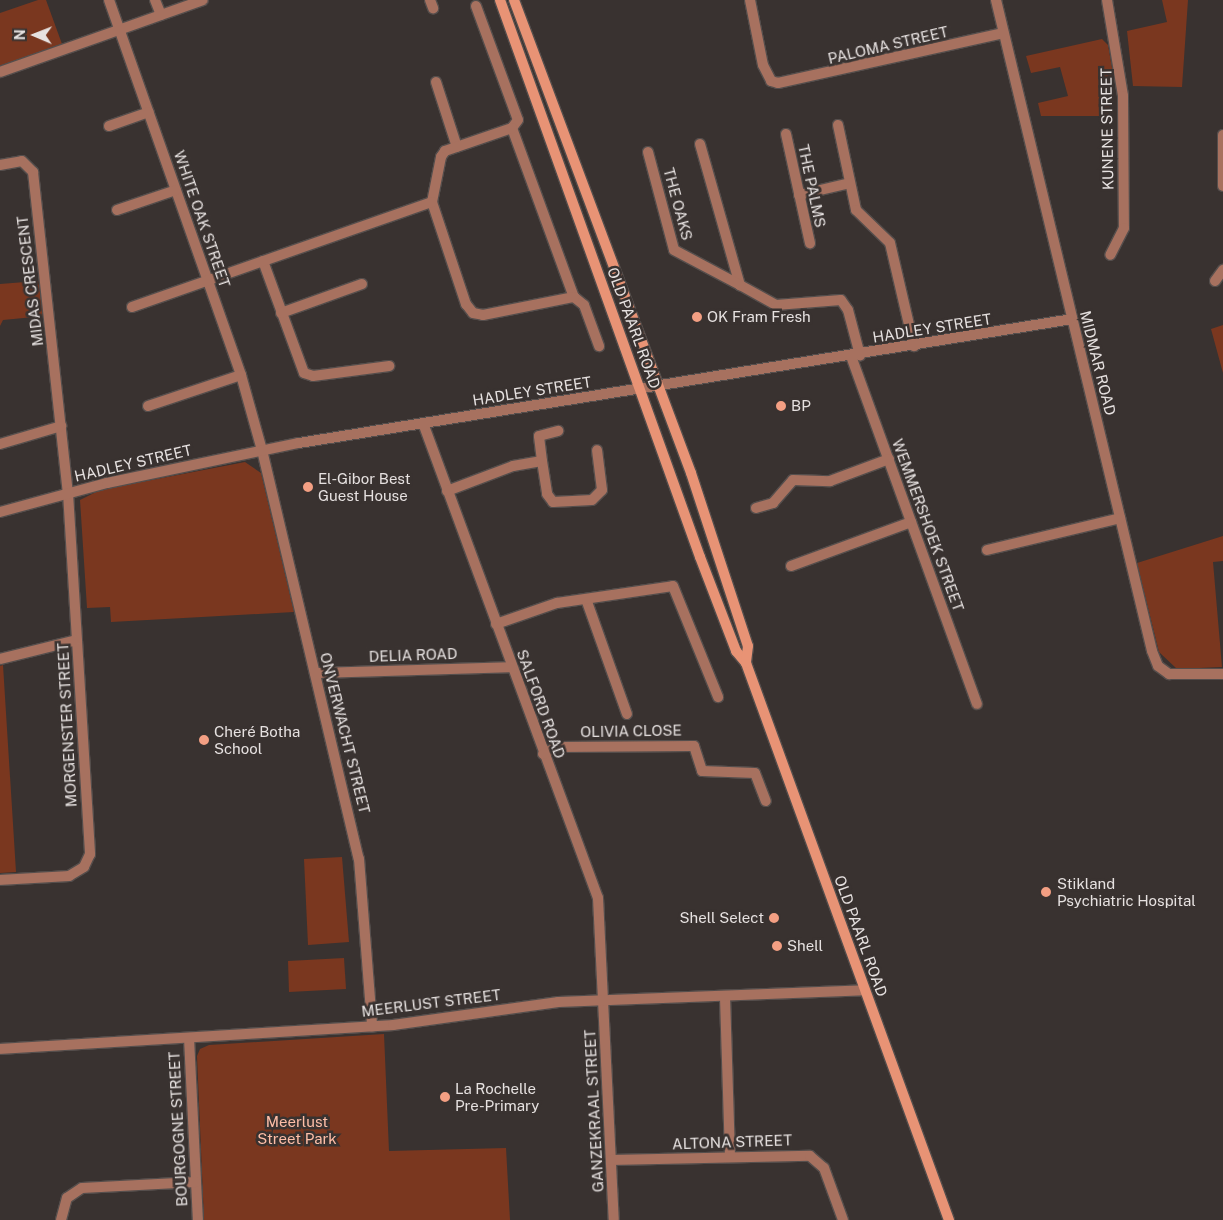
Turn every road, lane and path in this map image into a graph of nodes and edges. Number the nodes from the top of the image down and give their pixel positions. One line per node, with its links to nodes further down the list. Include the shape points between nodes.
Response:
1 (109, 0): 11 (street, WHITE OAK STREET)
2 (156, 0): 10 (street)
3 (203, 0): 10 (street)
4 (500, 0): 49 (main road, OLD PAARL ROAD)
5 (514, 0): 48 (main road, OLD PAARL ROAD)
6 (750, 0): 12 (street, PALOMA STREET, via 763,65 771,81 778,83)
7 (996, 0): 12 (street, MIDMAR ROAD)
8 (1107, 0): 32 (street, KUNENE STREET, via 1123,96 1124,228)
9 (476, 6): 18 (street, via 518,120)
10 (161, 15): 11 (street)
11 (120, 30): 13 (street); 15 (street, WHITE OAK STREET)
12 (1004, 33): 42 (street, MIDMAR ROAD)
13 (0, 72)
14 (436, 82): 22 (street)
15 (148, 112): 17 (street); 27 (street, WHITE OAK STREET)
16 (838, 125): 25 (street)
17 (109, 126)
18 (512, 128): 22 (street); 39 (street)
19 (786, 134): 28 (street, THE PALMS)
20 (1223, 135): 26 (street)
21 (700, 144): 38 (street)
22 (457, 147): 29 (street, via 442,155)
23 (648, 152): 38 (street, THE OAKS, via 676,253)
24 (0, 165): 52 (street, MIDAS CRESCENT, via 22,161 33,172)
25 (850, 183): 28 (street); 44 (street, via 858,215 890,243)
26 (1223, 186)
27 (176, 190): 30 (street); 35 (street, WHITE OAK STREET)
28 (800, 194): 31 (street, THE PALMS)
29 (432, 202): 33 (street); 39 (street, via 466,304 473,313)
30 (117, 210)
31 (810, 244)
32 (1110, 255)
33 (263, 262): 35 (street); 41 (street)
34 (1223, 270): 36 (street)
35 (208, 281): 40 (street); 47 (street, WHITE OAK STREET)
36 (1215, 281)
37 (362, 284): 41 (street)
38 (740, 285): 45 (street, THE OAKS, via 776,304 841,300 848,310)
39 (574, 297): 43 (street, via 584,304)
40 (132, 307)
41 (281, 313): 46 (street, via 307,375)
42 (1072, 319): 44 (street, HADLEY STREET); 63 (street, MIDMAR ROAD)
43 (600, 346)
44 (914, 346): 45 (street, HADLEY STREET)
45 (856, 356): 48 (street, HADLEY STREET); 57 (street, WEMMERSHOEK STREET)
46 (389, 366)
47 (241, 375): 50 (street); 55 (street, WHITE OAK STREET)
48 (659, 387): 49 (street, HADLEY STREET); 71 (main road, OLD PAARL ROAD, via 745,637)
49 (640, 389): 51 (street, HADLEY STREET); 71 (main road, OLD PAARL ROAD, via 732,642)
50 (148, 406)
51 (423, 423): 55 (street, HADLEY STREET); 59 (street, SALFORD ROAD)
52 (61, 426): 54 (street); 60 (street, MIDAS CRESCENT)
53 (558, 430): 58 (street, via 539,436)
54 (0, 444)
55 (262, 450): 60 (street, HADLEY STREET); 73 (street, ONVERWACHT STREET)
56 (597, 450): 58 (street, via 602,490 592,500 553,502 548,494)
57 (888, 459): 61 (street, via 830,481 792,480 773,503); 64 (street, WEMMERSHOEK STREET)
58 (542, 461): 59 (street, via 517,464)
59 (447, 491): 68 (street, SALFORD ROAD)
60 (68, 493): 62 (street, HADLEY STREET); 69 (street, MORGENSTER STREET)
61 (756, 508)
62 (0, 512)
63 (1120, 518): 65 (street); 74 (street, MIDMAR ROAD, via 1158,666 1179,676)
64 (911, 522): 66 (street); 76 (street, WEMMERSHOEK STREET)
65 (987, 550)
66 (791, 566)
67 (586, 599): 68 (street, via 553,604); 75 (street, via 676,588); 77 (street)
68 (496, 624): 72 (street, SALFORD ROAD)
69 (77, 640): 70 (street); 80 (street, MORGENSTER STREET, via 89,859 80,871 69,876)
70 (0, 659)
71 (746, 663): 81 (main road, OLD PAARL ROAD)
72 (512, 667): 73 (street, DELIA ROAD); 78 (street, SALFORD ROAD)
73 (315, 673): 84 (street, ONVERWACHT STREET, via 359,859)
74 (1223, 674)
75 (718, 697)
76 (977, 704)
77 (627, 714)
78 (542, 754): 79 (street, OLIVIA CLOSE, via 558,747 692,746 698,751 702,771 753,772); 83 (street, SALFORD ROAD, via 598,898)
79 (766, 801)
80 (0, 880)
81 (865, 990): 82 (street, MEERLUST STREET); 94 (main road, OLD PAARL ROAD)
82 (725, 996): 83 (street, MEERLUST STREET); 87 (street)
83 (604, 1000): 84 (street, MEERLUST STREET, via 522,1006); 88 (street, GANZEKRAAL STREET)
84 (372, 1026): 85 (street, MEERLUST STREET)
85 (189, 1038): 86 (street, MEERLUST STREET); 89 (street, BOURGOGNE STREET)
86 (0, 1049)
87 (730, 1157): 88 (street, ALTONA STREET); 93 (street, ALTONA STREET, via 812,1157 824,1168)
88 (611, 1160): 92 (street, GANZEKRAAL STREET)
89 (196, 1182): 90 (street, via 82,1188 67,1198); 91 (street, BOURGOGNE STREET)
90 (61, 1220)
91 (198, 1220)
92 (614, 1220)
93 (843, 1220)
94 (949, 1220)

